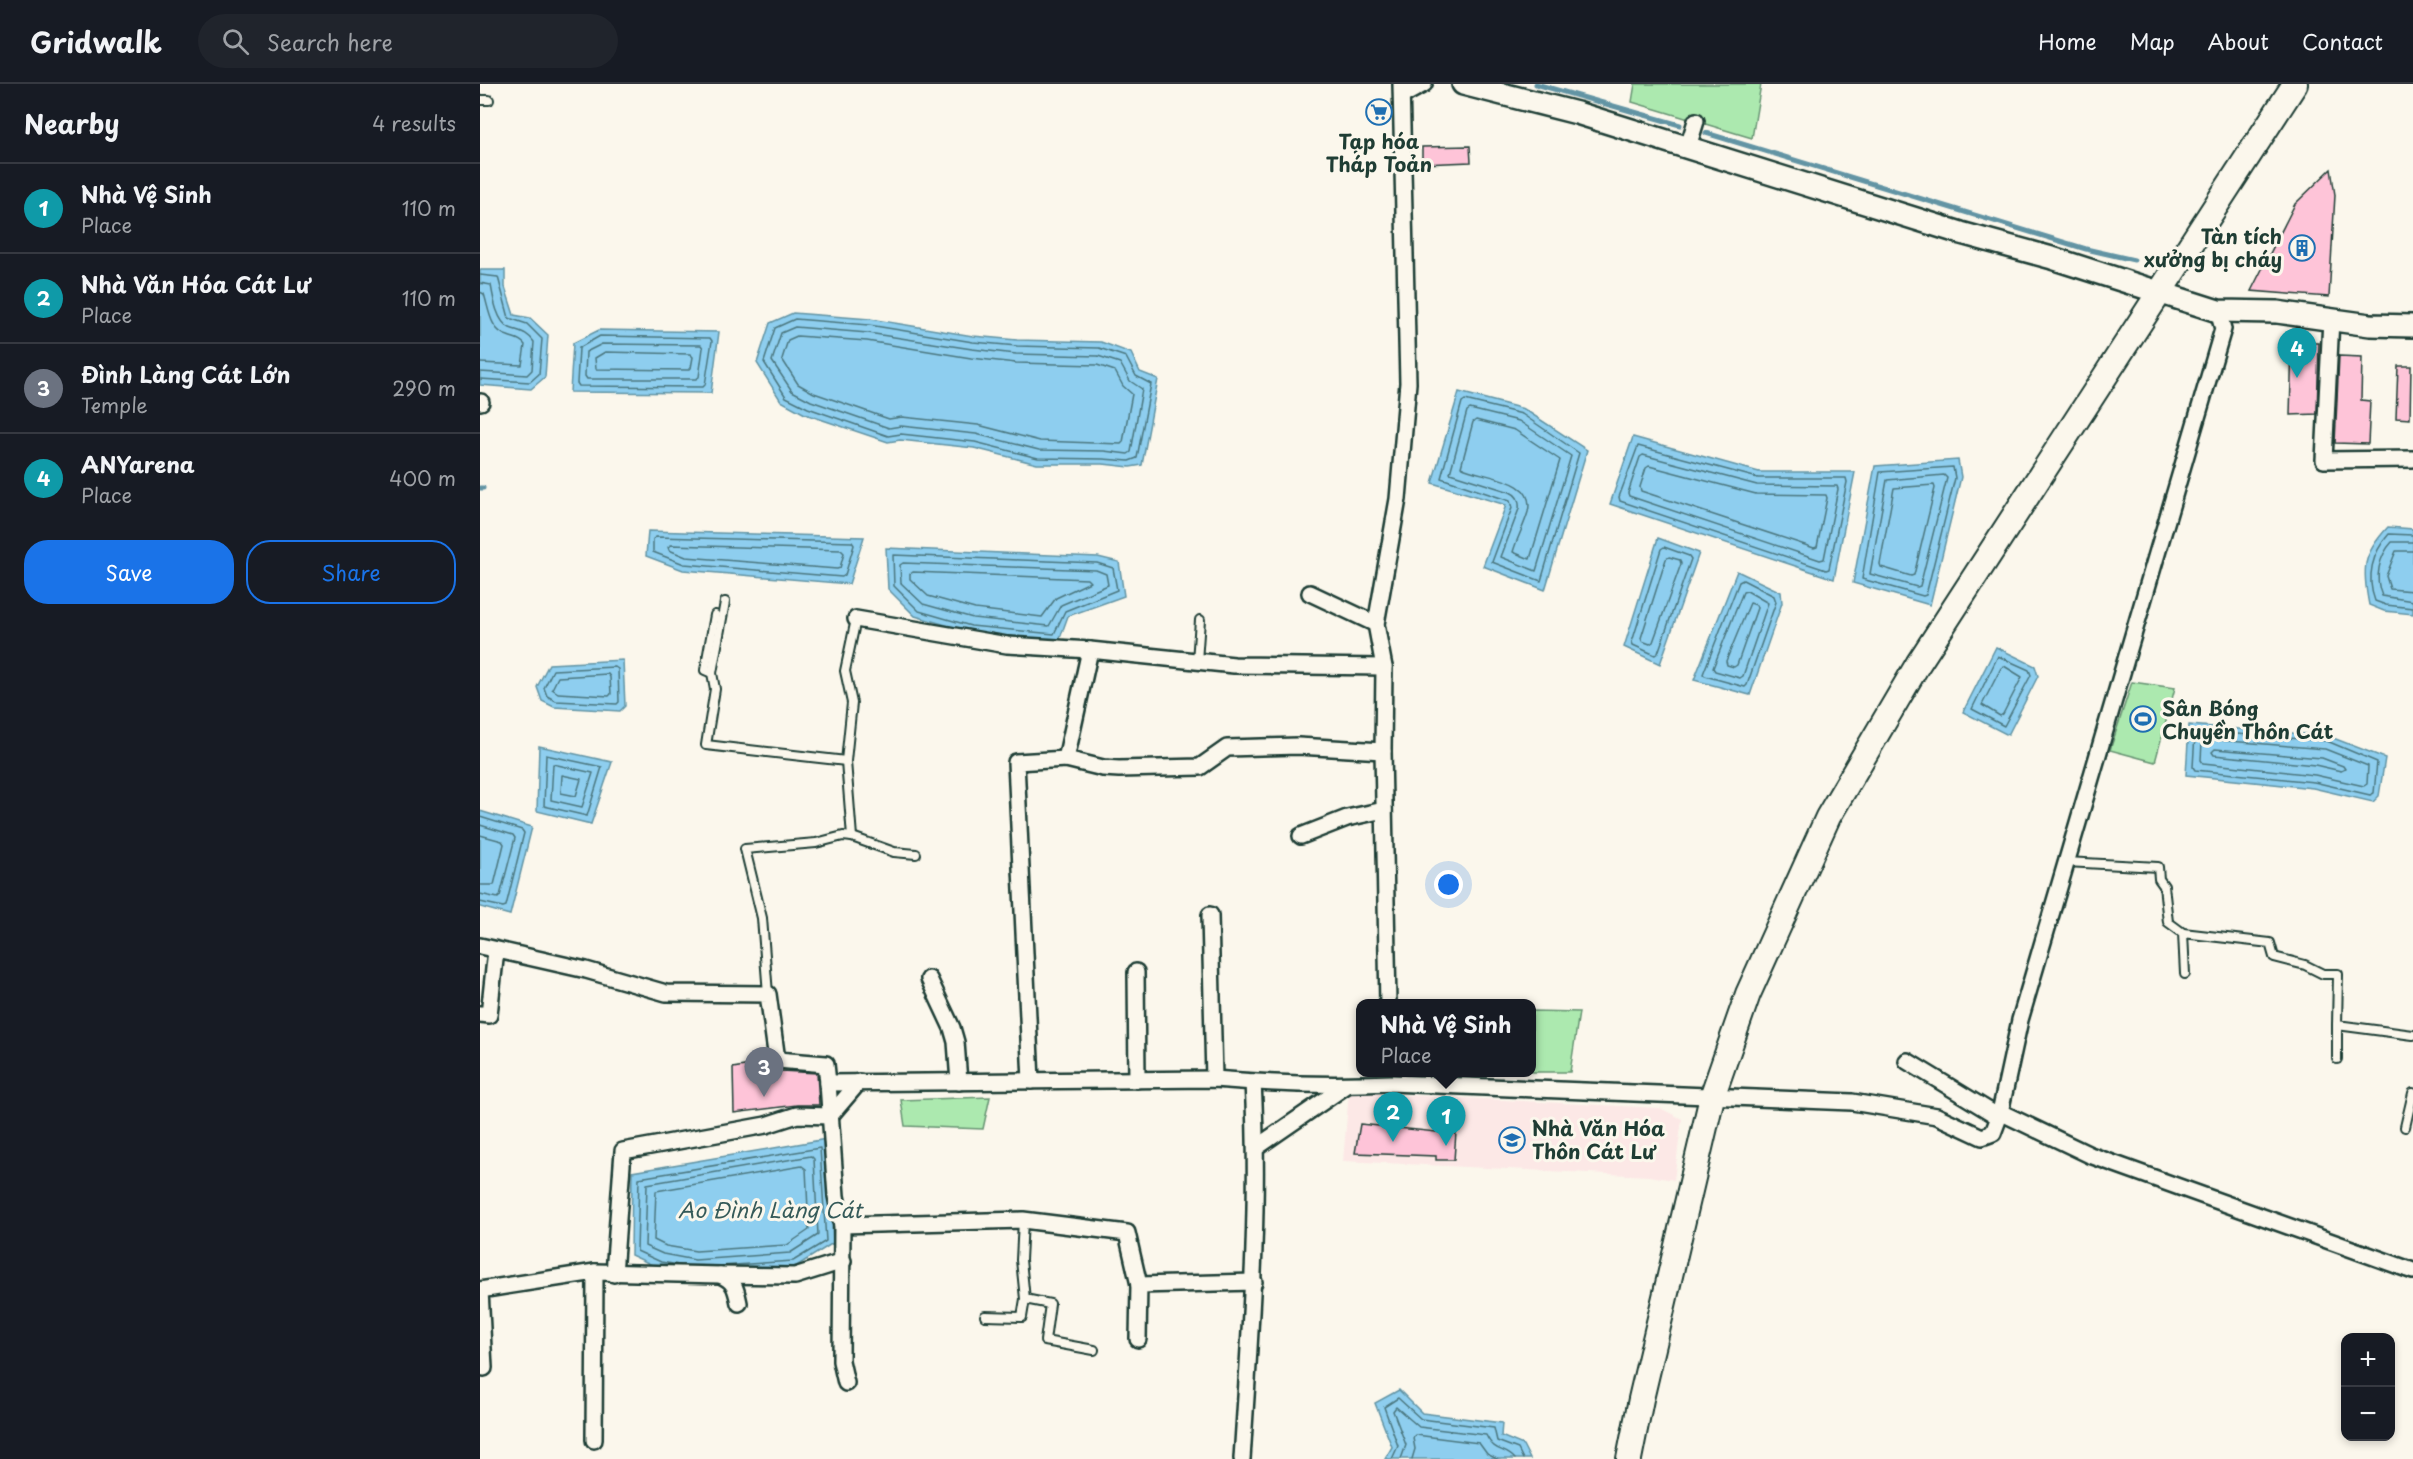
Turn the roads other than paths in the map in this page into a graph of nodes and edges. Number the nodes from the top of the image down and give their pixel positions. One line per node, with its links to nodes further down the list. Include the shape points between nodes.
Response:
1 (1424, 84): 4 (street)
2 (1463, 84): 6 (main road)
3 (2295, 84): 7 (main road)
4 (1402, 90): 17 (street, via 1408,383 1398,499)
5 (1696, 121): 6 (street)
6 (1688, 147): 7 (main road)
7 (2159, 293): 9 (main road); 54 (main road, via 1918,664 1828,817 1748,994)
8 (2331, 319): 9 (main road, via 2246,312); 10 (main road); 11 (street, via 2324,460)
9 (2221, 320): 29 (street)
10 (2413, 326)
11 (2413, 459)
12 (1310, 593): 17 (street)
13 (725, 602): 21 (lane)
14 (715, 615): 21 (lane, via 705,670)
15 (856, 619): 18 (street, via 1007,645); 24 (lane, via 845,671 852,703)
16 (1200, 620): 19 (lane)
17 (1376, 624): 20 (street)
18 (1090, 650): 19 (street); 23 (street)
19 (1197, 661): 20 (street)
20 (1384, 667): 22 (street)
21 (712, 673): 24 (lane, via 715,689 706,745)
22 (1383, 751): 23 (street, via 1298,746 1227,748 1200,767 1119,769); 25 (street)
23 (1066, 759): 47 (street, via 1016,762)
24 (846, 761): 27 (lane)
25 (1384, 810): 26 (street, via 1347,818); 38 (street)
26 (1301, 836)
27 (852, 837): 28 (lane, via 894,852); 37 (lane, via 745,849 762,918)
28 (916, 854)
29 (2066, 862): 31 (lane, via 2158,867 2168,922); 55 (street, via 2020,1020)
30 (1210, 915): 45 (street)
31 (2183, 933): 35 (lane); 40 (lane, via 2270,943 2274,957 2322,974 2338,974)
32 (480, 946): 33 (street)
33 (496, 951): 37 (street, via 586,970 666,993); 39 (street, via 489,1015)
34 (1136, 972): 46 (street)
35 (2185, 974)
36 (929, 979): 49 (street, via 952,1028)
37 (768, 994): 51 (street, via 777,1060 826,1064)
38 (1389, 999)
39 (480, 1014)
40 (2337, 1024): 41 (lane); 42 (lane)
41 (2413, 1035)
42 (2337, 1059)
43 (1907, 1061): 55 (street)
44 (1390, 1078): 52 (street); 54 (street, via 1490,1094)
45 (1214, 1079): 46 (street); 50 (street)
46 (1137, 1080): 47 (street)
47 (1031, 1081): 49 (street)
48 (859, 1082): 49 (street); 51 (street); 56 (street)
49 (959, 1082)
50 (1253, 1082): 52 (street); 58 (street)
51 (828, 1083): 56 (street)
52 (1347, 1085): 58 (street)
53 (2413, 1093): 57 (lane)
54 (1712, 1097): 55 (street, via 1852,1102 1894,1108 1937,1116 1982,1137 1993,1133); 77 (main road)
55 (1999, 1114): 62 (street, via 2090,1155)
56 (830, 1116): 60 (street); 64 (street, via 797,1115 766,1125 623,1151)
57 (2405, 1127)
58 (1257, 1147): 66 (street)
59 (1023, 1220): 60 (street); 67 (street, via 1127,1233); 68 (lane)
60 (842, 1225): 61 (street)
61 (843, 1261): 65 (street, via 795,1276); 74 (street, via 841,1361)
62 (2413, 1270)
63 (596, 1272): 64 (street); 73 (street, via 480,1290); 75 (street)
64 (614, 1274): 65 (street)
65 (720, 1275): 69 (street, via 736,1287)
66 (1254, 1282): 67 (street); 76 (street)
67 (1139, 1285): 71 (street)
68 (1024, 1299): 70 (lane, via 1022,1317); 72 (lane, via 1050,1305 1045,1341)
69 (739, 1303)
70 (985, 1316)
71 (1138, 1340)
72 (1094, 1350)
73 (483, 1368)
74 (846, 1383)
75 (594, 1440)
76 (1242, 1459)
77 (1629, 1459)

